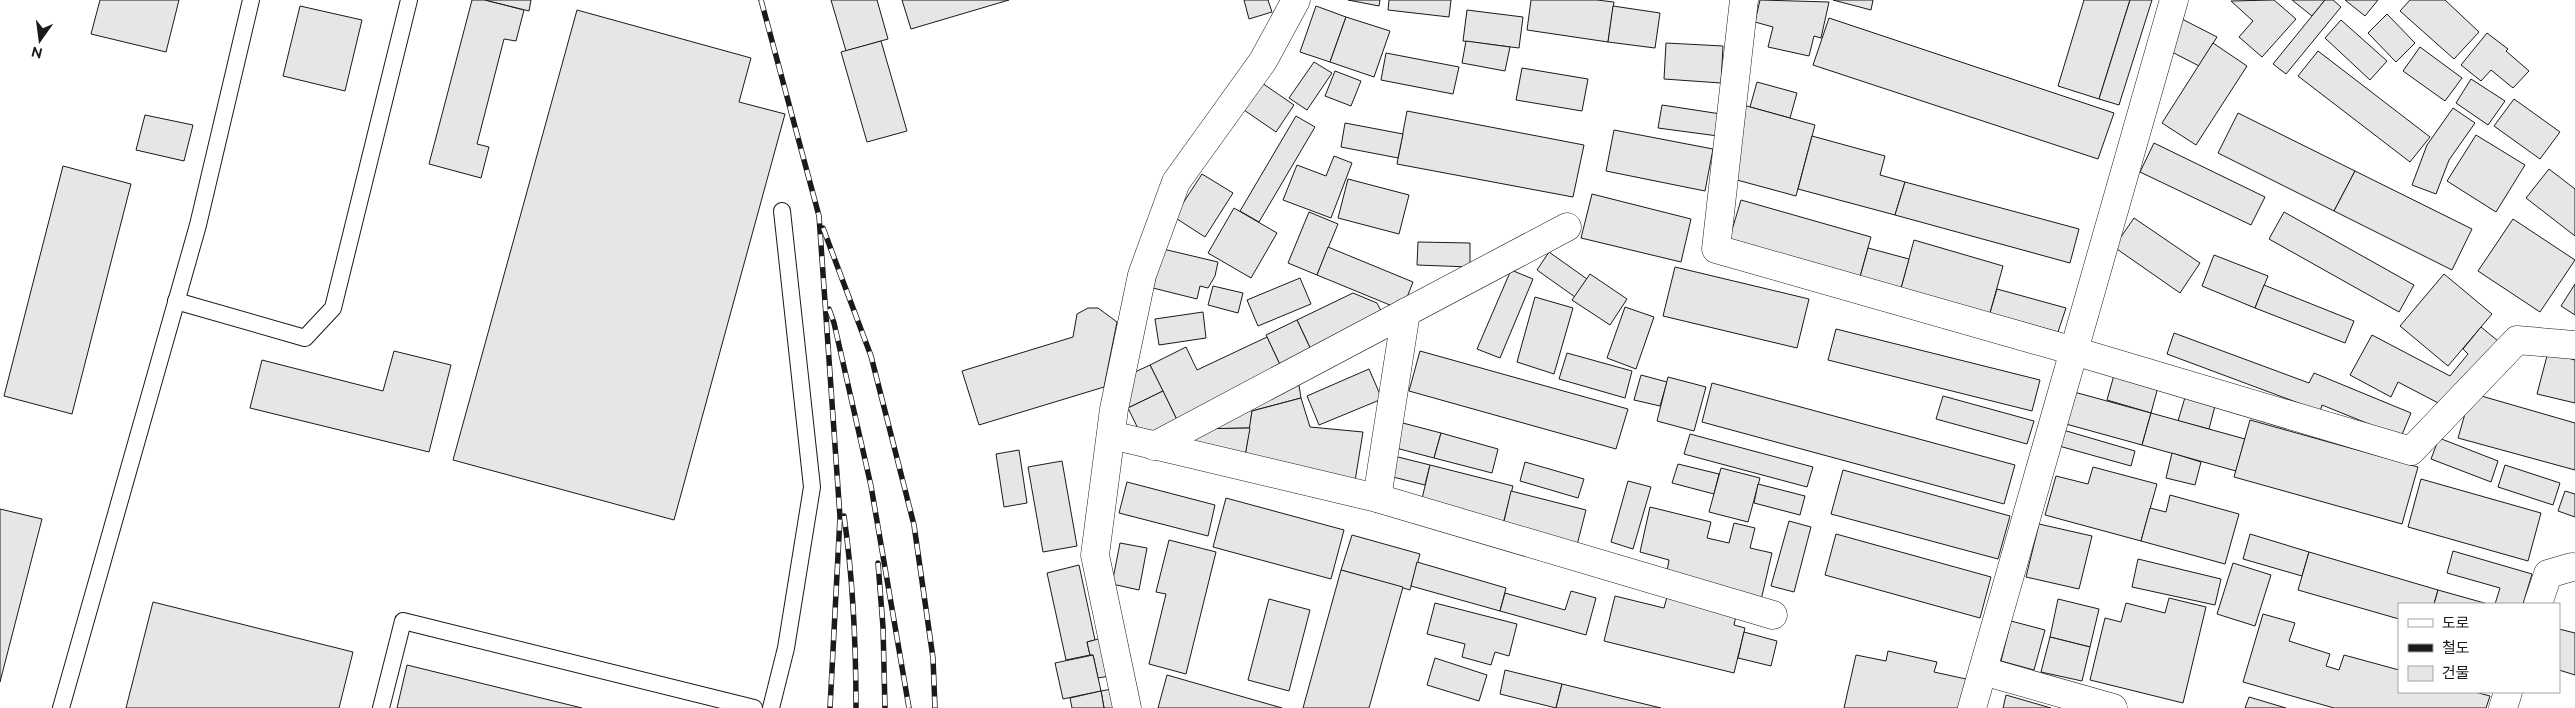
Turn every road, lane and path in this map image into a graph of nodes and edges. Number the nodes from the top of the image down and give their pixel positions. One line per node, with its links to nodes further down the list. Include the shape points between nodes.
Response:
1 (250, 0): 8 (lane, via 198,225)
2 (409, 0): 8 (lane, via 333,308 305,338)
3 (1296, 0): 12 (street, via 1263,62 1176,182 1142,275)
4 (1744, 0): 11 (street, via 1716,249)
5 (2174, 0): 11 (street)
6 (782, 211): 23 (lane, via 812,487 786,648)
7 (1567, 226): 9 (street)
8 (176, 301): 20 (lane)
9 (1406, 312): 13 (street); 14 (street)
10 (2575, 345): 11 (street, via 2517,340 2411,452)
11 (2074, 351): 18 (street)
12 (1111, 435): 13 (street); 24 (street, via 1095,555)
13 (1154, 446): 14 (street)
14 (1377, 498): 17 (street)
15 (2572, 567): 16 (street, via 2548,574)
16 (2538, 603)
17 (1773, 615)
18 (1983, 671): 25 (street); 26 (street)
19 (2508, 693): 27 (street)
20 (61, 708)
21 (381, 708): 22 (lane, via 403,621)
22 (754, 708)
23 (771, 708)
24 (1127, 708)
25 (1972, 708)
26 (2113, 708)
27 (2503, 708)

